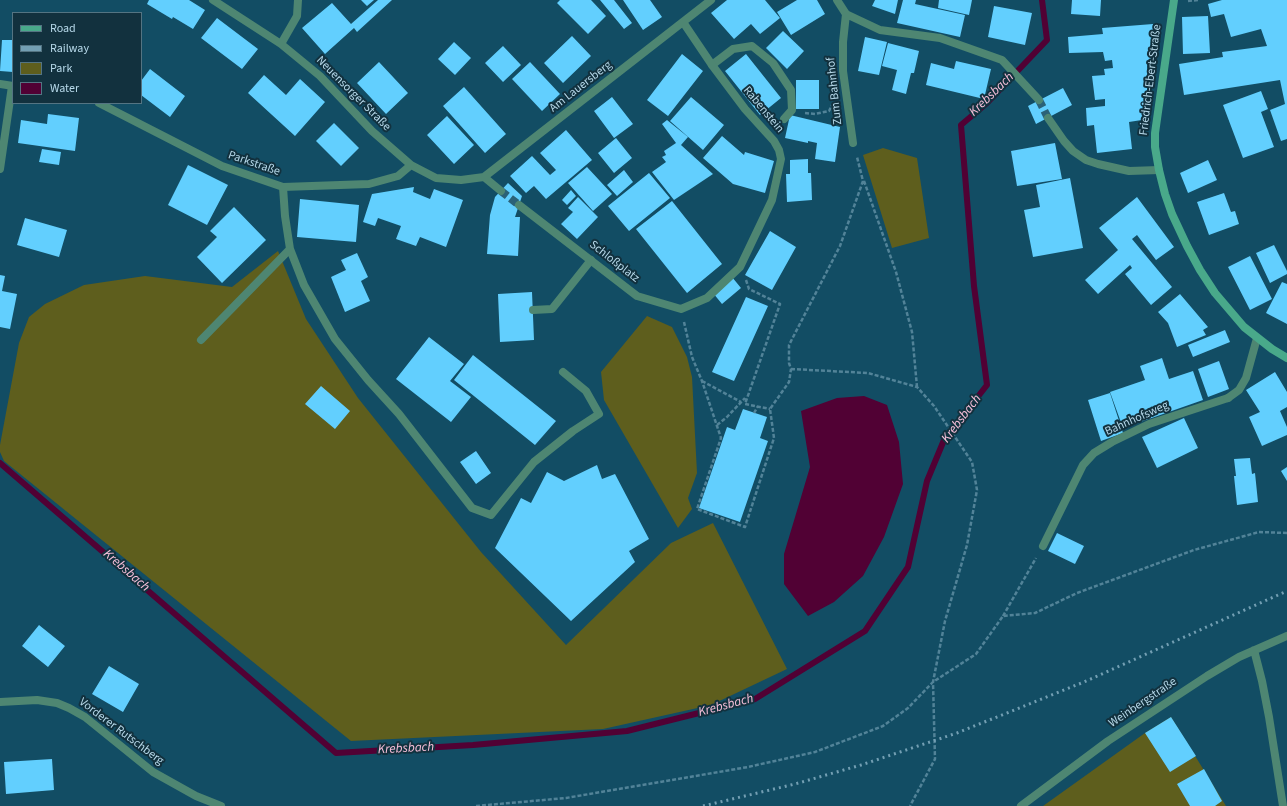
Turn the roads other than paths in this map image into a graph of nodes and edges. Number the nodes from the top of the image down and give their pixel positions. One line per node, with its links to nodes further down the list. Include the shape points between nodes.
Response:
1 (213, 0): 8 (street, Neuensorger Straße)
2 (298, 0): 8 (street, via 297,16)
3 (711, 0): 7 (street, Am Lauersberg)
4 (837, 0): 6 (street)
5 (1174, 0): 20 (street, Friedrich-Ebert-Straße, via 1156,120 1155,147)
6 (846, 14): 13 (street, via 880,30 940,38 1002,60); 17 (street, Zum Bahnhof, via 843,42 844,71)
7 (683, 22): 9 (street, Rabenstein); 21 (street, Am Lauersberg)
8 (281, 44): 18 (street, Neuensorger Straße, via 320,76 372,131)
9 (712, 65): 16 (street, via 733,49 752,46 773,63 791,90 792,110); 27 (street, Rabenstein, via 745,109 774,141 781,159 772,200 740,267 707,298)
10 (0, 84): 11 (street)
11 (12, 86)
12 (12, 92): 19 (street)
13 (1039, 100)
14 (101, 104): 22 (street, Parkstraße, via 222,166)
15 (1048, 118): 20 (street, via 1073,151 1086,160 1129,171)
16 (784, 119)
17 (853, 143)
18 (411, 165): 21 (street, Neuensorger Straße, via 436,178 461,180); 22 (street, Parkstraße, via 398,176 369,184)
19 (0, 169)
20 (1159, 170): 29 (street, Friedrich-Ebert-Straße, via 1172,214 1200,270 1215,293)
21 (484, 177): 23 (street)
22 (283, 187): 25 (street)
23 (501, 191)
24 (519, 205): 26 (street, Schloßplatz)
25 (290, 249): 30 (street); 32 (street, via 304,285 336,339 399,414 472,508 490,515 534,462 573,430 599,414 586,391)
26 (591, 260): 27 (street, Schloßplatz, via 637,296); 28 (street, via 552,309)
27 (681, 309)
28 (533, 310)
29 (1257, 338): 31 (street, Friedrich-Ebert-Straße); 33 (street, Bahnhofsweg, via 1246,378 1238,390 1228,398 1149,424 1094,453 1083,465)
30 (201, 340)
31 (1287, 358)
32 (563, 372)
33 (1043, 546)
34 (1287, 636): 35 (street, Weinbergstraße)
35 (1254, 650): 38 (street, Weinbergstraße, via 1212,672 1136,722); 39 (street, via 1269,717)
36 (0, 702): 37 (street, Vorderer Rutschberg, via 37,700 58,703 69,708 95,725 153,772 196,796)
37 (221, 806)
38 (1021, 806)
39 (1283, 806)

